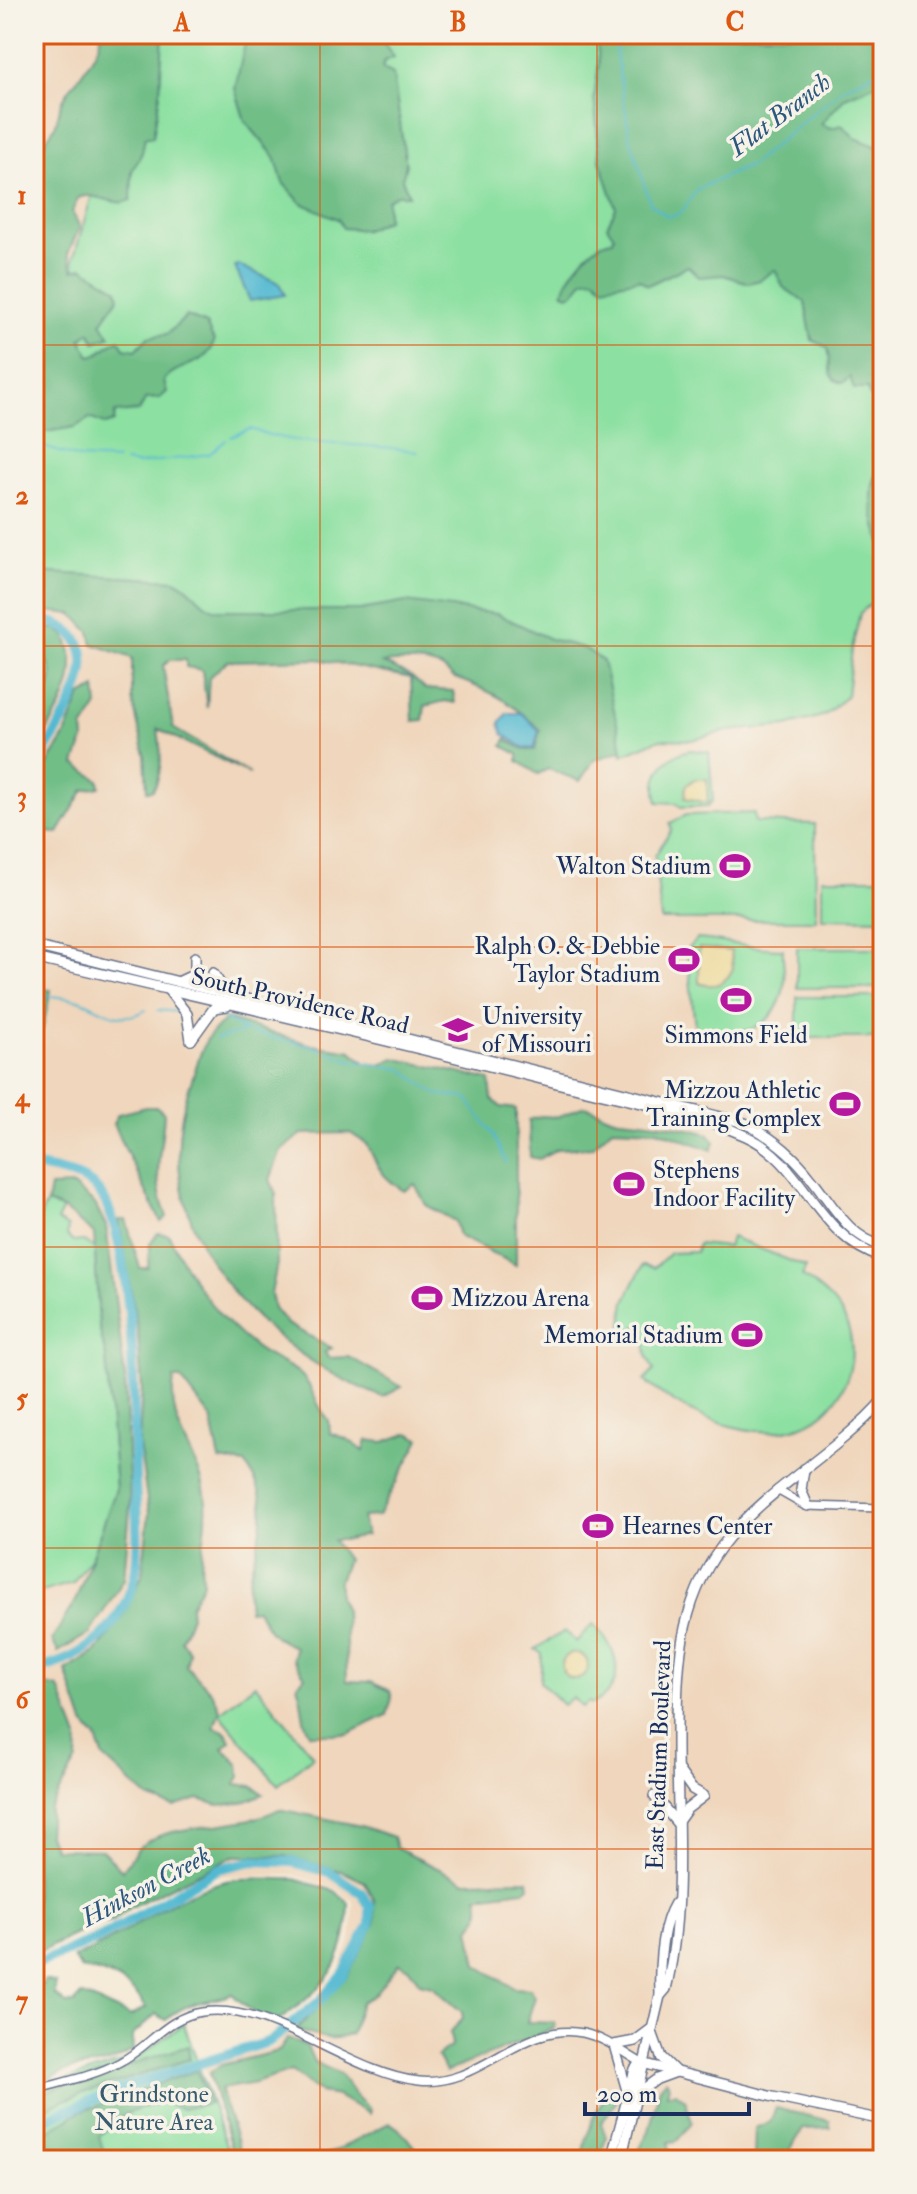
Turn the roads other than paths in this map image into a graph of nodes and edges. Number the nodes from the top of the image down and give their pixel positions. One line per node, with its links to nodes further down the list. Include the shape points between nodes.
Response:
1 (34, 946): 5 (main road, South Providence Road)
2 (195, 957): 5 (main road, via 195,974)
3 (34, 958): 6 (main road, South Providence Road)
4 (213, 973): 7 (main road)
5 (178, 982): 7 (main road, South Providence Road)
6 (166, 989): 7 (main road, South Providence Road); 7 (main road, via 184,1007 191,1040 214,1008)
7 (238, 1002): 8 (main road, South Providence Road, via 709,1123 747,1136); 9 (main road, South Providence Road, via 745,1123 781,1146)
8 (786, 1168): 9 (main road); 11 (main road, South Providence Road, via 841,1237)
9 (826, 1198): 10 (main road, South Providence Road, via 855,1232)
10 (883, 1246)
11 (882, 1258)
12 (883, 1400): 13 (main road, East Stadium Boulevard)
13 (804, 1469): 14 (main road, East Stadium Boulevard); 16 (main road, via 801,1490)
14 (777, 1490): 16 (street); 17 (main road, East Stadium Boulevard, via 720,1549 689,1609 678,1651)
15 (883, 1505): 16 (street)
16 (808, 1506)
17 (677, 1768): 19 (main road, East Stadium Boulevard); 19 (main road, via 704,1796)
18 (654, 1796): 19 (main road)
19 (677, 1823): 20 (main road, East Stadium Boulevard, via 675,1903 669,1913)
20 (651, 2029): 21 (main road, via 635,2041); 22 (main road, East Stadium Boulevard); 23 (main road, via 661,2057)
21 (614, 2045): 22 (street); 24 (street, via 585,2033 554,2032 469,2074 428,2082 383,2072 244,2014 214,2011 167,2026 114,2066); 25 (main road)
22 (642, 2063): 23 (main road); 25 (main road, East Stadium Boulevard, via 635,2069)
23 (676, 2072): 25 (main road); 27 (main road)
24 (34, 2090)
25 (633, 2094): 29 (main road, East Stadium Boulevard); 30 (main road, East Stadium Boulevard)
26 (883, 2109): 27 (main road)
27 (870, 2117): 28 (main road)
28 (883, 2120)
29 (611, 2160)
30 (621, 2160)

